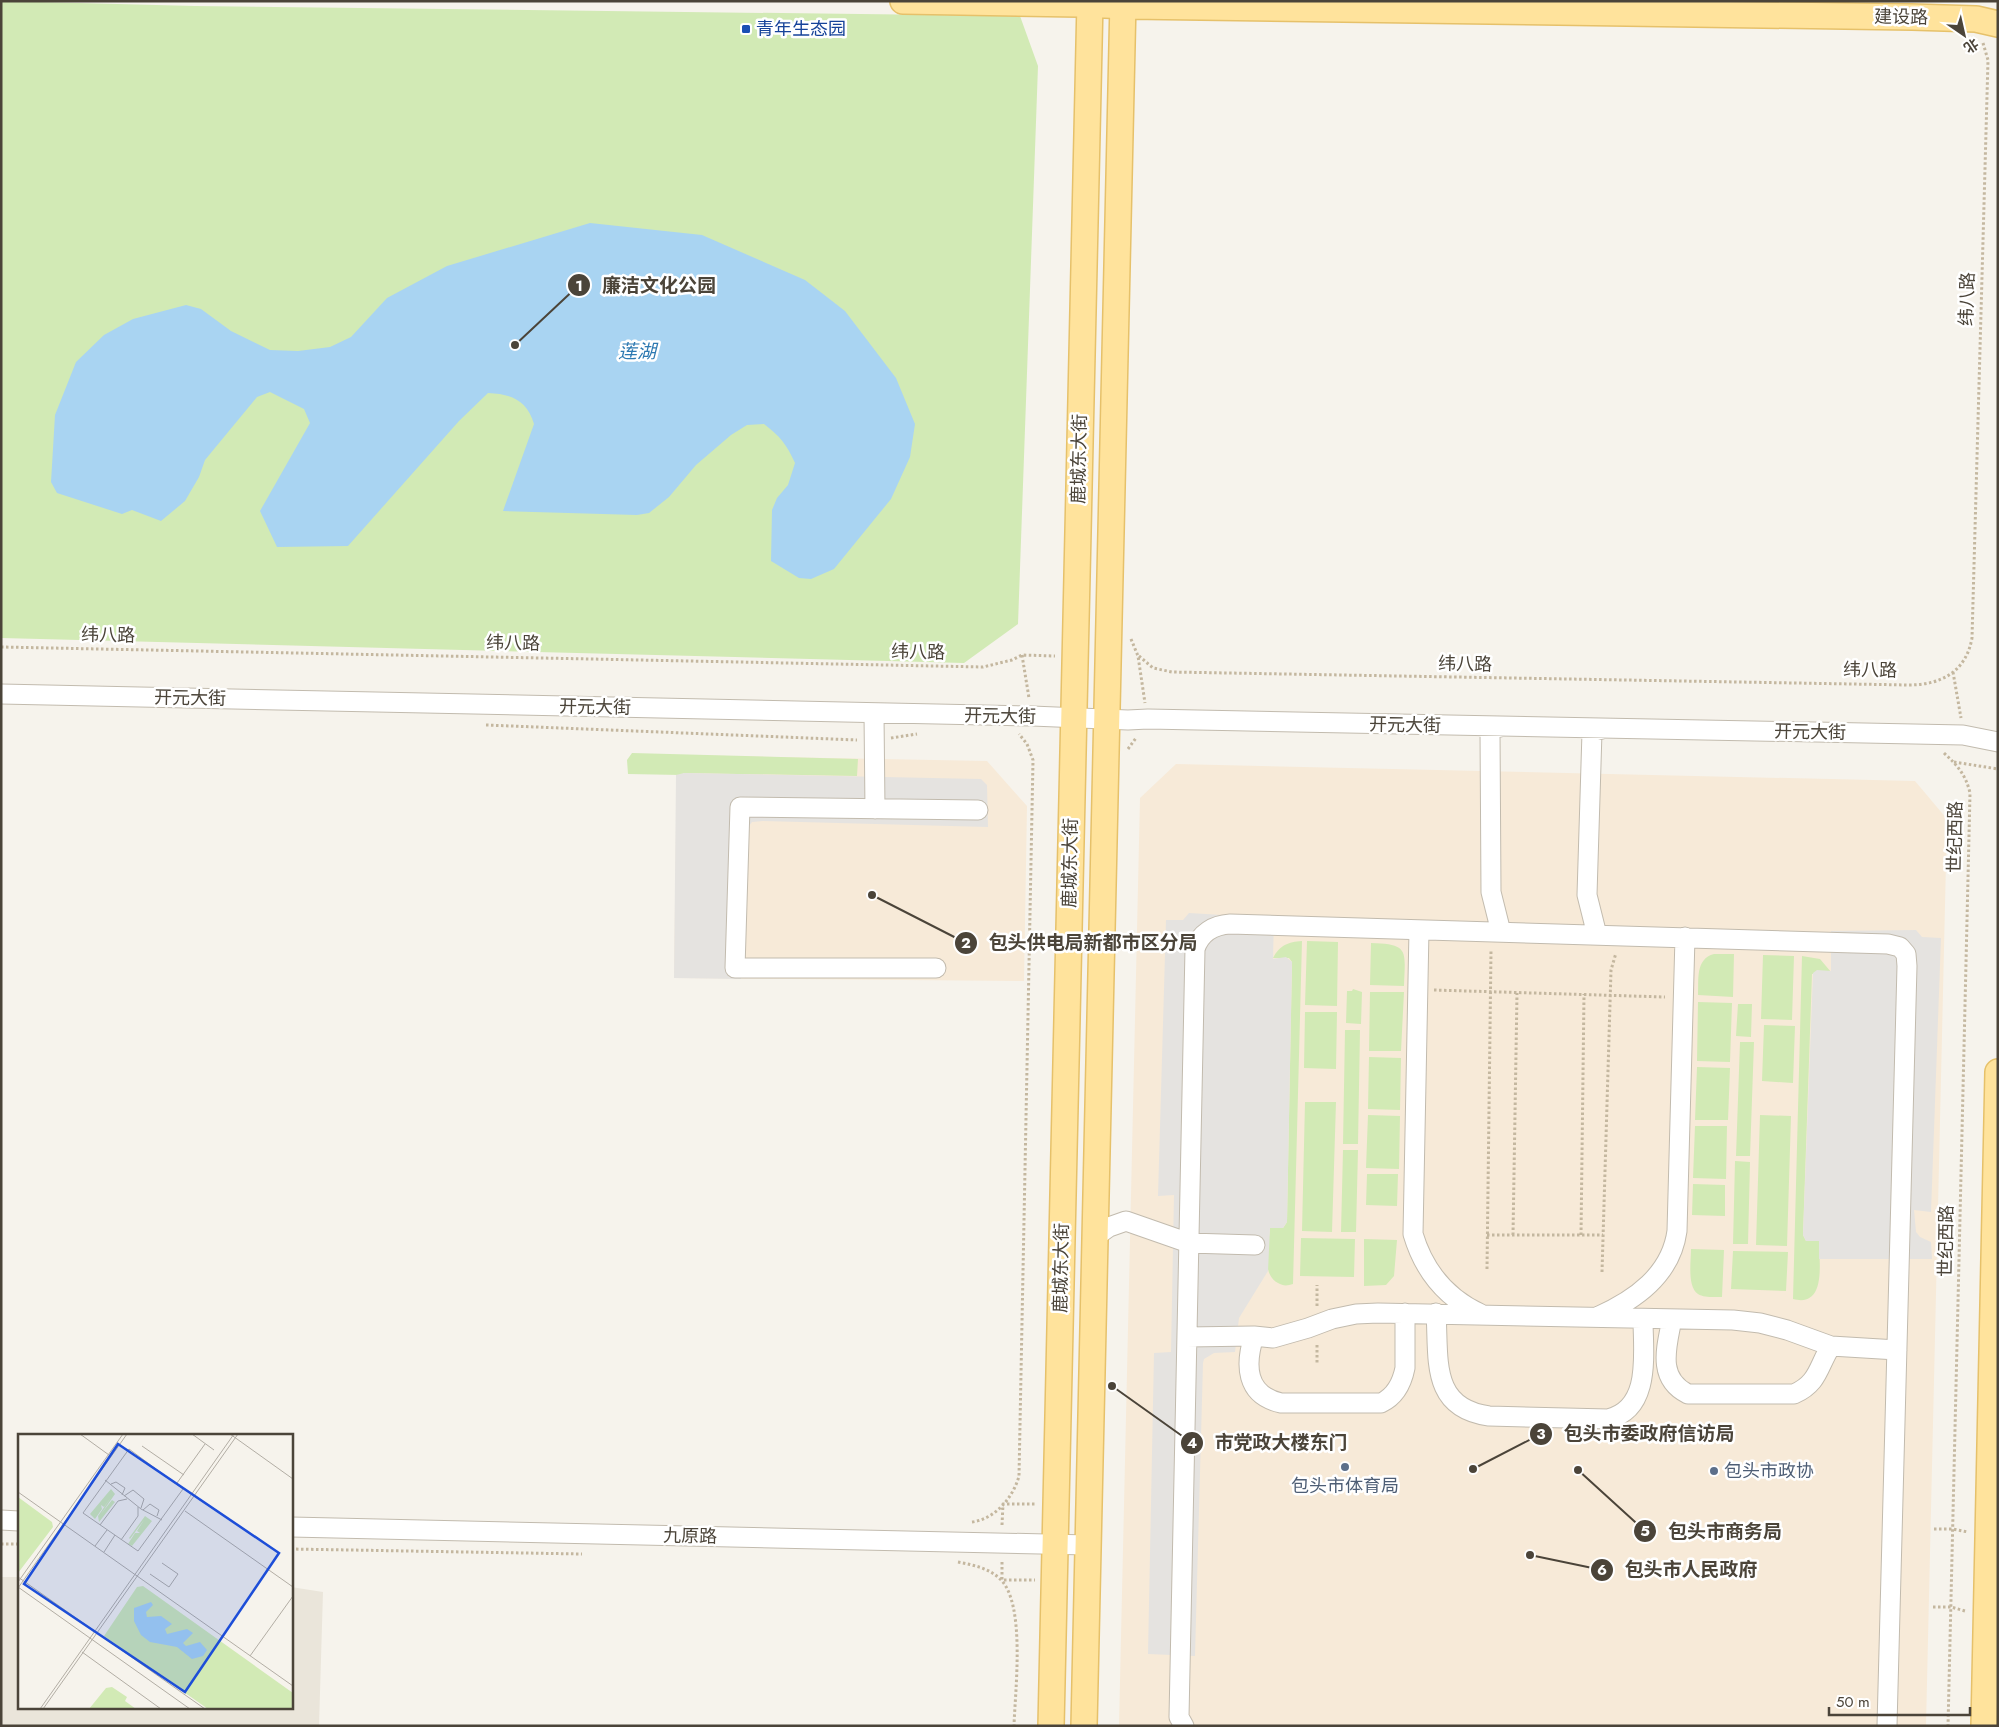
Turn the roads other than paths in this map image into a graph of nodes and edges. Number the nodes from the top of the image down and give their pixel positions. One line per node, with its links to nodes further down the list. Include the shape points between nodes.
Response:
1 (903, 1): 2 (main road, 建设路)
2 (1090, 3): 3 (main road, 建设路); 7 (main road, 鹿城东大街)
3 (1123, 4): 4 (main road, 建设路, via 1912,17 1976,19); 8 (main road, 鹿城东大街)
4 (1989, 30)
5 (1, 694): 6 (street, 开元大街)
6 (874, 714): 7 (street, 开元大街); 12 (street)
7 (1074, 718): 8 (street, 开元大街); 36 (main road, 鹿城东大街)
8 (1107, 719): 9 (street, 开元大街); 20 (main road, 鹿城东大街)
9 (1500, 727): 10 (street, 开元大街); 16 (street, via 1490,730 1491,892)
10 (1602, 729): 11 (street, 开元大街, via 1963,735); 15 (street, via 1592,732 1591,750 1588,895)
11 (1998, 742)
12 (875, 808): 13 (street); 18 (street, via 740,807 735,968)
13 (978, 810)
14 (1419, 930): 16 (street); 21 (street, via 1230,924 1215,927 1201,937 1195,949); 25 (street, via 1413,1234 1429,1272 1440,1286 1455,1299)
15 (1597, 935): 16 (street); 17 (street)
16 (1496, 938)
17 (1685, 938): 26 (street, via 1675,1247 1655,1278 1638,1293); 32 (street, via 1888,944 1900,946 1906,954)
18 (936, 968)
19 (1998, 1072): 38 (main road)
20 (1095, 1237): 21 (street, via 1126,1221); 37 (main road, 鹿城东大街)
21 (1189, 1243): 22 (street); 30 (street)
22 (1255, 1245)
23 (1405, 1313): 24 (street); 29 (street, via 1356,1314 1273,1338); 29 (street, via 1403,1376 1393,1395 1381,1403 1281,1403 1271,1400 1256,1388 1249,1375 1248,1354)
24 (1436, 1313): 25 (street); 27 (street, via 1440,1377 1446,1392 1473,1413 1489,1416 1608,1419 1620,1415 1631,1405 1641,1384)
25 (1486, 1316): 26 (street)
26 (1593, 1318): 27 (street)
27 (1643, 1319): 28 (street)
28 (1672, 1319): 31 (street, via 1760,1324); 31 (street, via 1665,1358 1676,1385 1688,1394 1794,1394 1818,1375 1822,1359)
29 (1254, 1336): 30 (street)
30 (1187, 1337): 41 (street, via 1180,1717)
31 (1831, 1346): 32 (street)
32 (1897, 1350): 42 (street)
33 (1, 1520): 34 (street)
34 (18, 1521)
35 (292, 1527): 36 (street, 九原路)
36 (1055, 1544): 37 (street, 九原路); 39 (main road, 鹿城东大街)
37 (1088, 1545): 40 (main road, 鹿城东大街)
38 (1992, 1585): 43 (main road)
39 (1050, 1726)
40 (1084, 1726)
41 (1184, 1726)
42 (1887, 1726)
43 (1984, 1726)

